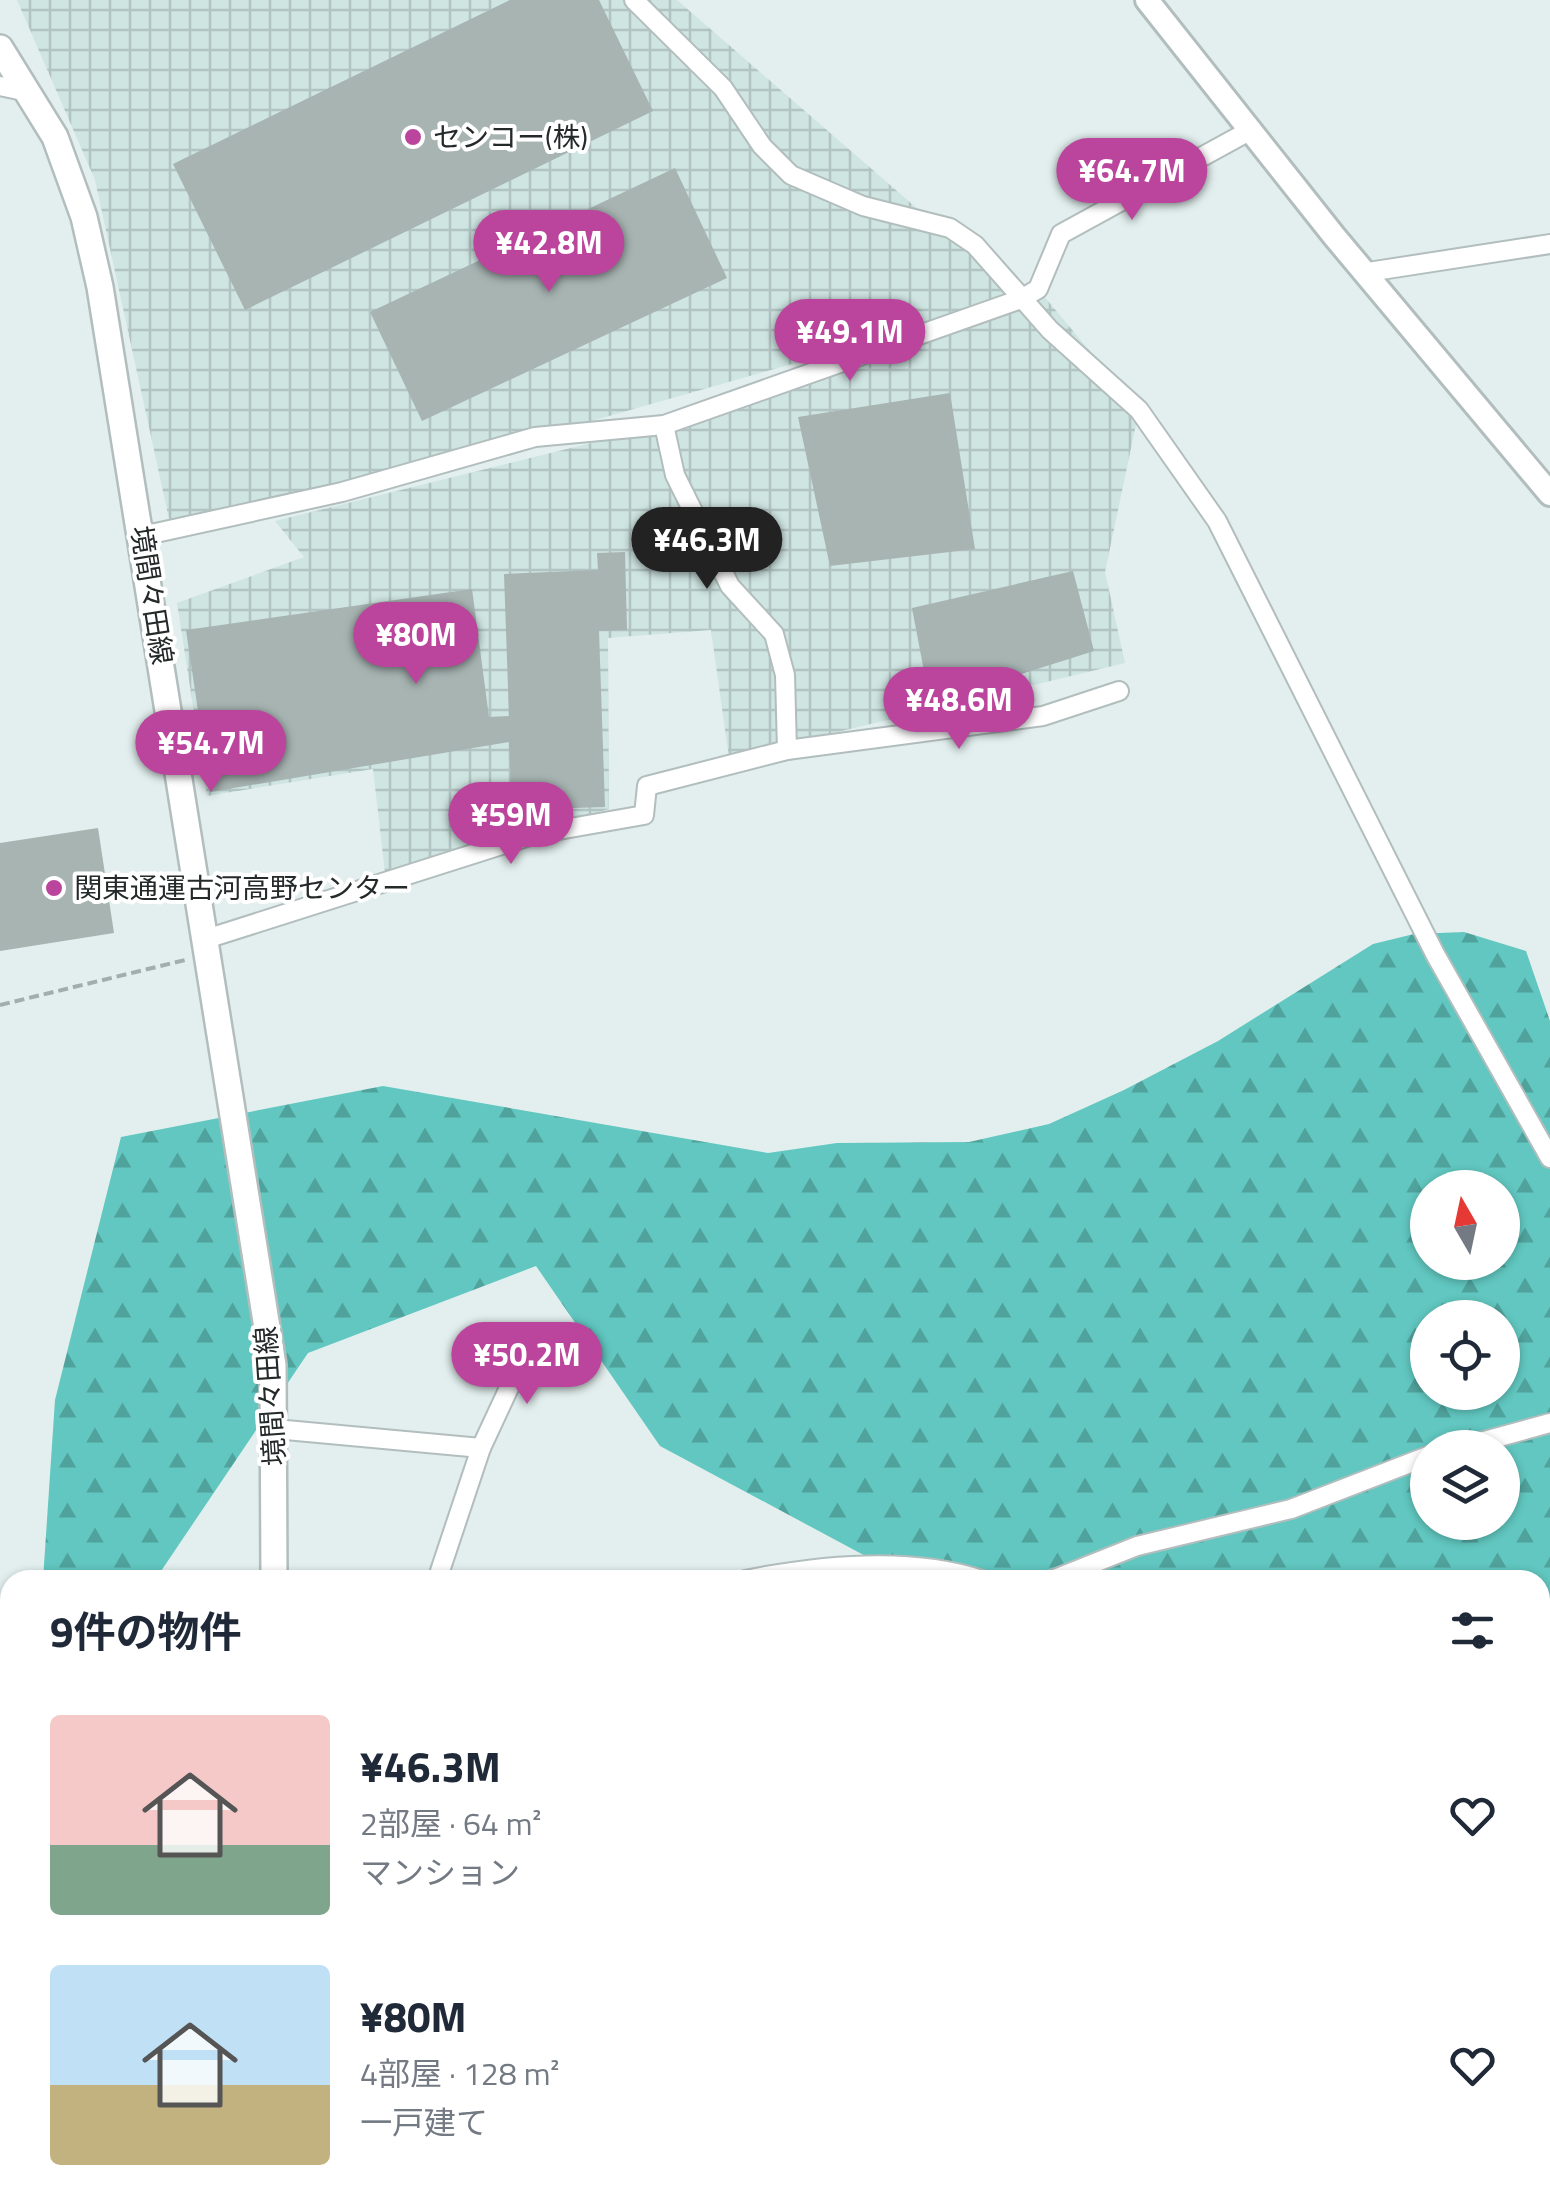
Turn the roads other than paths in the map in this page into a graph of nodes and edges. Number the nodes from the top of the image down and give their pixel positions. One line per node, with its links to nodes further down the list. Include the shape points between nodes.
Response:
1 (634, 0): 9 (street, via 724,88 762,146 791,175 863,206 950,228 975,244)
2 (1148, 0): 6 (street)
3 (0, 48): 5 (main road, 境間々田線)
4 (0, 86): 5 (street)
5 (28, 92): 12 (main road, 境間々田線, via 56,137 84,217)
6 (1249, 131): 8 (street); 9 (street, via 1062,234 1038,289)
7 (1550, 244): 8 (street)
8 (1368, 272): 11 (street)
9 (1020, 298): 10 (street); 16 (street, via 1140,410 1217,521 1434,954)
10 (664, 424): 12 (street, via 535,437 342,492); 14 (street, via 675,475 730,586 774,634 785,675)
11 (1550, 494)
12 (142, 536): 15 (main road, 境間々田線)
13 (1119, 691): 14 (street, via 1043,716)
14 (786, 750): 15 (street, via 647,786 644,815 536,834)
15 (208, 947): 19 (main road, 境間々田線, via 273,1365)
16 (1550, 1158)
17 (529, 1345): 21 (street)
18 (1550, 1423): 20 (street)
19 (275, 1429): 21 (street); 23 (main road, 境間々田線)
20 (1520, 1431)
21 (481, 1448): 24 (street)
22 (1410, 1463): 27 (street, via 1291,1509 1137,1546)
23 (274, 1570)
24 (439, 1570)
25 (848, 1570): 26 (street)
26 (952, 1570)
27 (1077, 1570)

